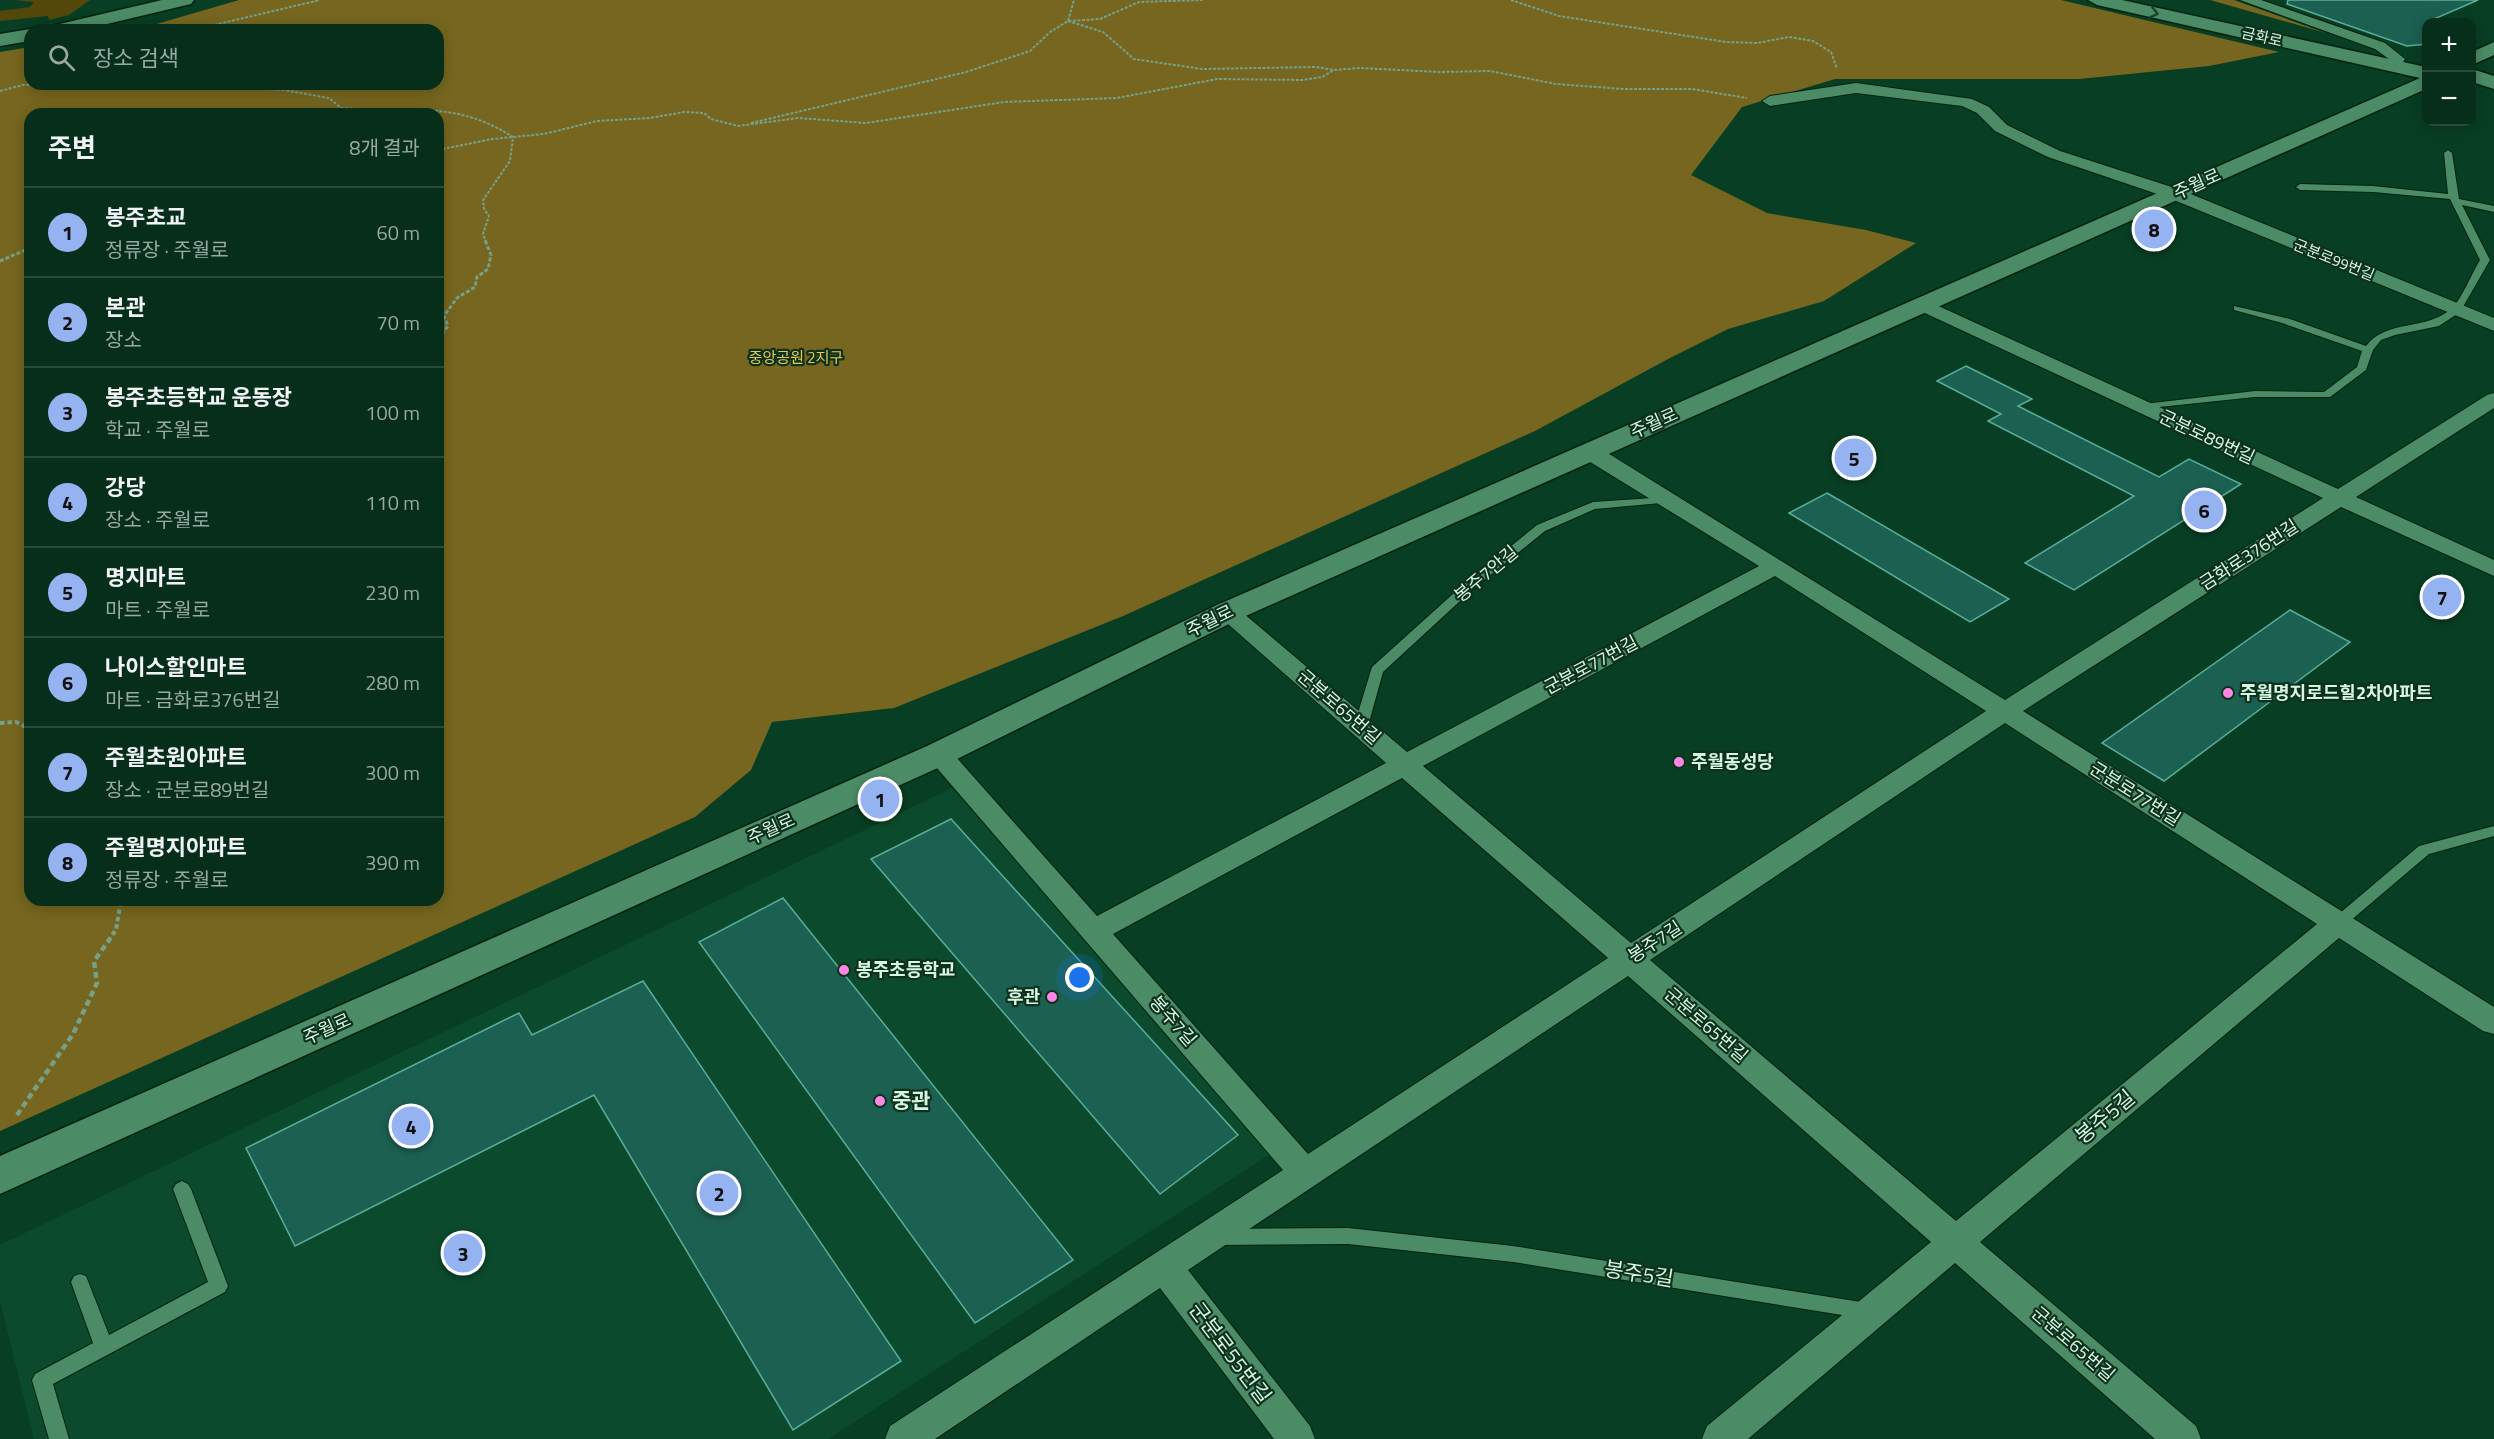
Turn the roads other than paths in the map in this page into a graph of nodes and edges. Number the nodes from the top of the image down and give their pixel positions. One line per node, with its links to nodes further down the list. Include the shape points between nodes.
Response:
1 (185, 0): 4 (street)
2 (2097, 0): 11 (street, 금화로, one-way to 11)
3 (2239, 5): 10 (street, 금화로, via 2398,59)
4 (133, 7): 5 (street)
5 (78, 24)
6 (24, 36): 7 (street)
7 (0, 40)
8 (2494, 48): 9 (street)
9 (2476, 57)
10 (2422, 63)
11 (2422, 72)
12 (2476, 76): 14 (street)
13 (2422, 83): 20 (street, 주월로)
14 (2494, 83)
15 (2476, 88): 16 (street)
16 (2494, 94)
17 (1770, 101): 20 (street, 군분로99번길, via 1856,88 1966,102 1983,110 2001,128 2054,154)
18 (2448, 153): 21 (lane)
19 (2300, 187): 21 (lane, via 2373,189)
20 (2175, 194): 23 (street, 주월로); 25 (street, 군분로99번길)
21 (2454, 199): 22 (lane); 25 (lane, via 2485,260)
22 (2494, 209)
23 (1921, 304): 29 (street, 군분로89번길); 30 (street, 주월로)
24 (2238, 308): 27 (lane)
25 (2456, 310): 26 (street, 군분로99번길); 27 (lane, via 2435,324 2377,338)
26 (2494, 325)
27 (2368, 350): 29 (lane, via 2361,368 2326,394 2255,394)
28 (2494, 399): 31 (street, 금화로376번길)
29 (2144, 407): 31 (street, 군분로89번길)
30 (1590, 452): 32 (street, 군분로77번길); 35 (street, 주월로)
31 (2339, 498): 34 (street, 군분로89번길); 36 (street, 금화로376번길)
32 (1668, 500): 33 (street, 군분로77번길); 37 (lane, 봉주7안길, via 1593,506 1541,528 1468,587 1377,670)
33 (1776, 566): 36 (street, 군분로77번길); 39 (street, 군분로77번길)
34 (2494, 569)
35 (1228, 612): 37 (street, 군분로65번길); 38 (street, 주월로)
36 (2005, 711): 41 (street, 군분로77번길); 43 (street, 봉주7길)
37 (1361, 726): 39 (street, 군분로65번길)
38 (939, 754): 42 (street, 봉주7길); 46 (street, 주월로)
39 (1406, 764): 42 (street, 군분로77번길); 43 (street, 군분로65번길)
40 (2494, 831): 41 (lane, via 2424,850)
41 (2338, 922): 44 (street, 군분로77번길); 49 (street, 봉주5길)
42 (1094, 931): 45 (street, 봉주7길)
43 (1630, 959): 45 (street, 봉주7길); 49 (street, 군분로65번길)
44 (2494, 1022)
45 (1305, 1173): 48 (street, 봉주7길)
46 (0, 1176)
47 (182, 1189): 53 (lane, via 219,1287)
48 (1208, 1238): 50 (street, 봉주7길); 52 (lane, 봉주5길, via 1348,1236 1513,1254)
49 (1956, 1242): 52 (street, 봉주5길); 58 (street, 군분로65번길)
50 (1164, 1266): 55 (street, 봉주7길); 56 (street, 군분로55번길)
51 (80, 1282): 53 (lane)
52 (1872, 1312): 57 (street, 봉주5길)
53 (104, 1347): 54 (lane, via 42,1380)
54 (59, 1439)
55 (903, 1439)
56 (1297, 1439)
57 (1720, 1439)
58 (2183, 1439)

